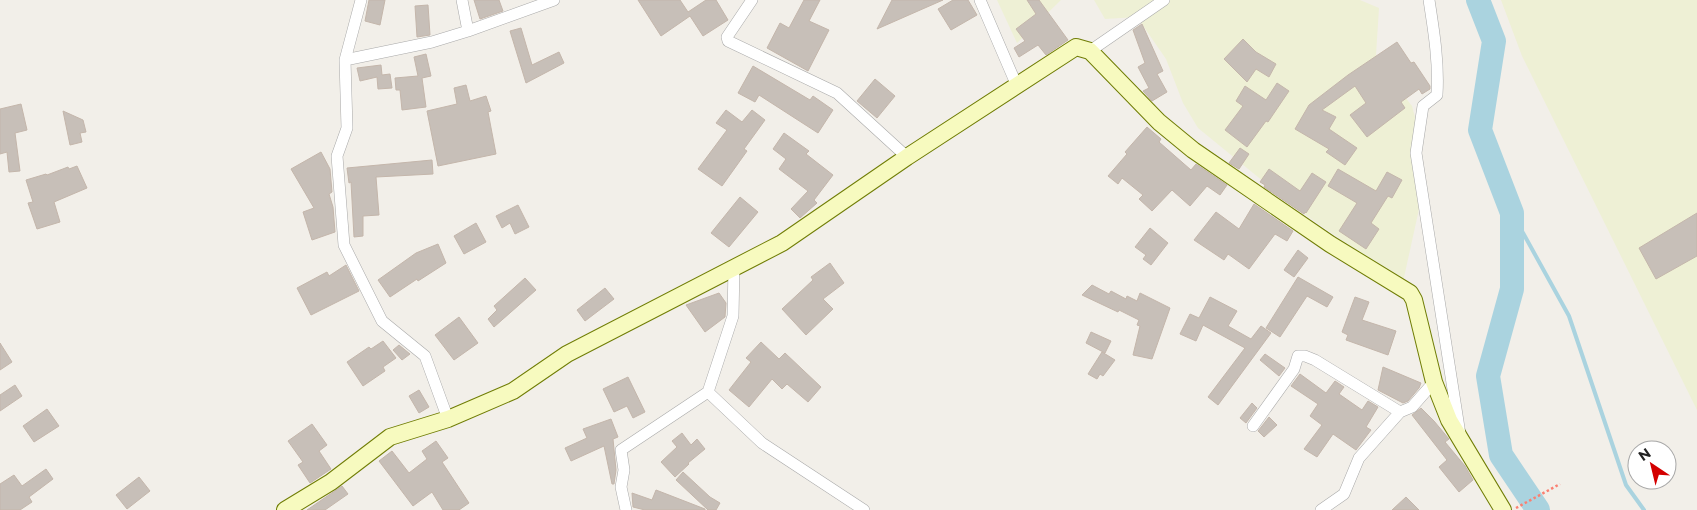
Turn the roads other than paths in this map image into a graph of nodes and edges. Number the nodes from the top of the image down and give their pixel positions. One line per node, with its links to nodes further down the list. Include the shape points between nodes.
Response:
1 (361, 0): 10 (street)
2 (462, 0): 8 (street)
3 (554, 0): 8 (street)
4 (752, 0): 12 (street, via 727,37 728,41 837,93)
5 (980, 0): 11 (street)
6 (1164, 0): 9 (street)
7 (1428, 0): 19 (street, via 1438,74 1437,95 1423,106 1416,153)
8 (468, 31): 10 (street)
9 (1090, 51): 11 (street, via 1076,47); 14 (street, via 1158,122 1194,150 1330,244 1410,293)
10 (345, 60): 17 (street, via 347,128 337,156 344,245 382,321 425,356)
11 (1017, 86): 12 (street)
12 (907, 157): 13 (street, via 782,243)
13 (734, 267): 15 (street, via 733,316); 17 (street, via 567,354 513,391)
14 (1434, 382): 16 (street, via 1412,407); 19 (street)
15 (708, 392): 21 (street, via 621,450); 22 (street, via 762,443)
16 (1400, 412): 18 (street, via 1315,360 1298,356 1294,369); 23 (street, via 1359,458 1344,494)
17 (448, 419): 20 (street, via 390,437 331,482)
18 (1253, 426)
19 (1461, 440): 24 (street)
20 (285, 510)
21 (626, 510)
22 (864, 510)
23 (1321, 510)
24 (1503, 510)

